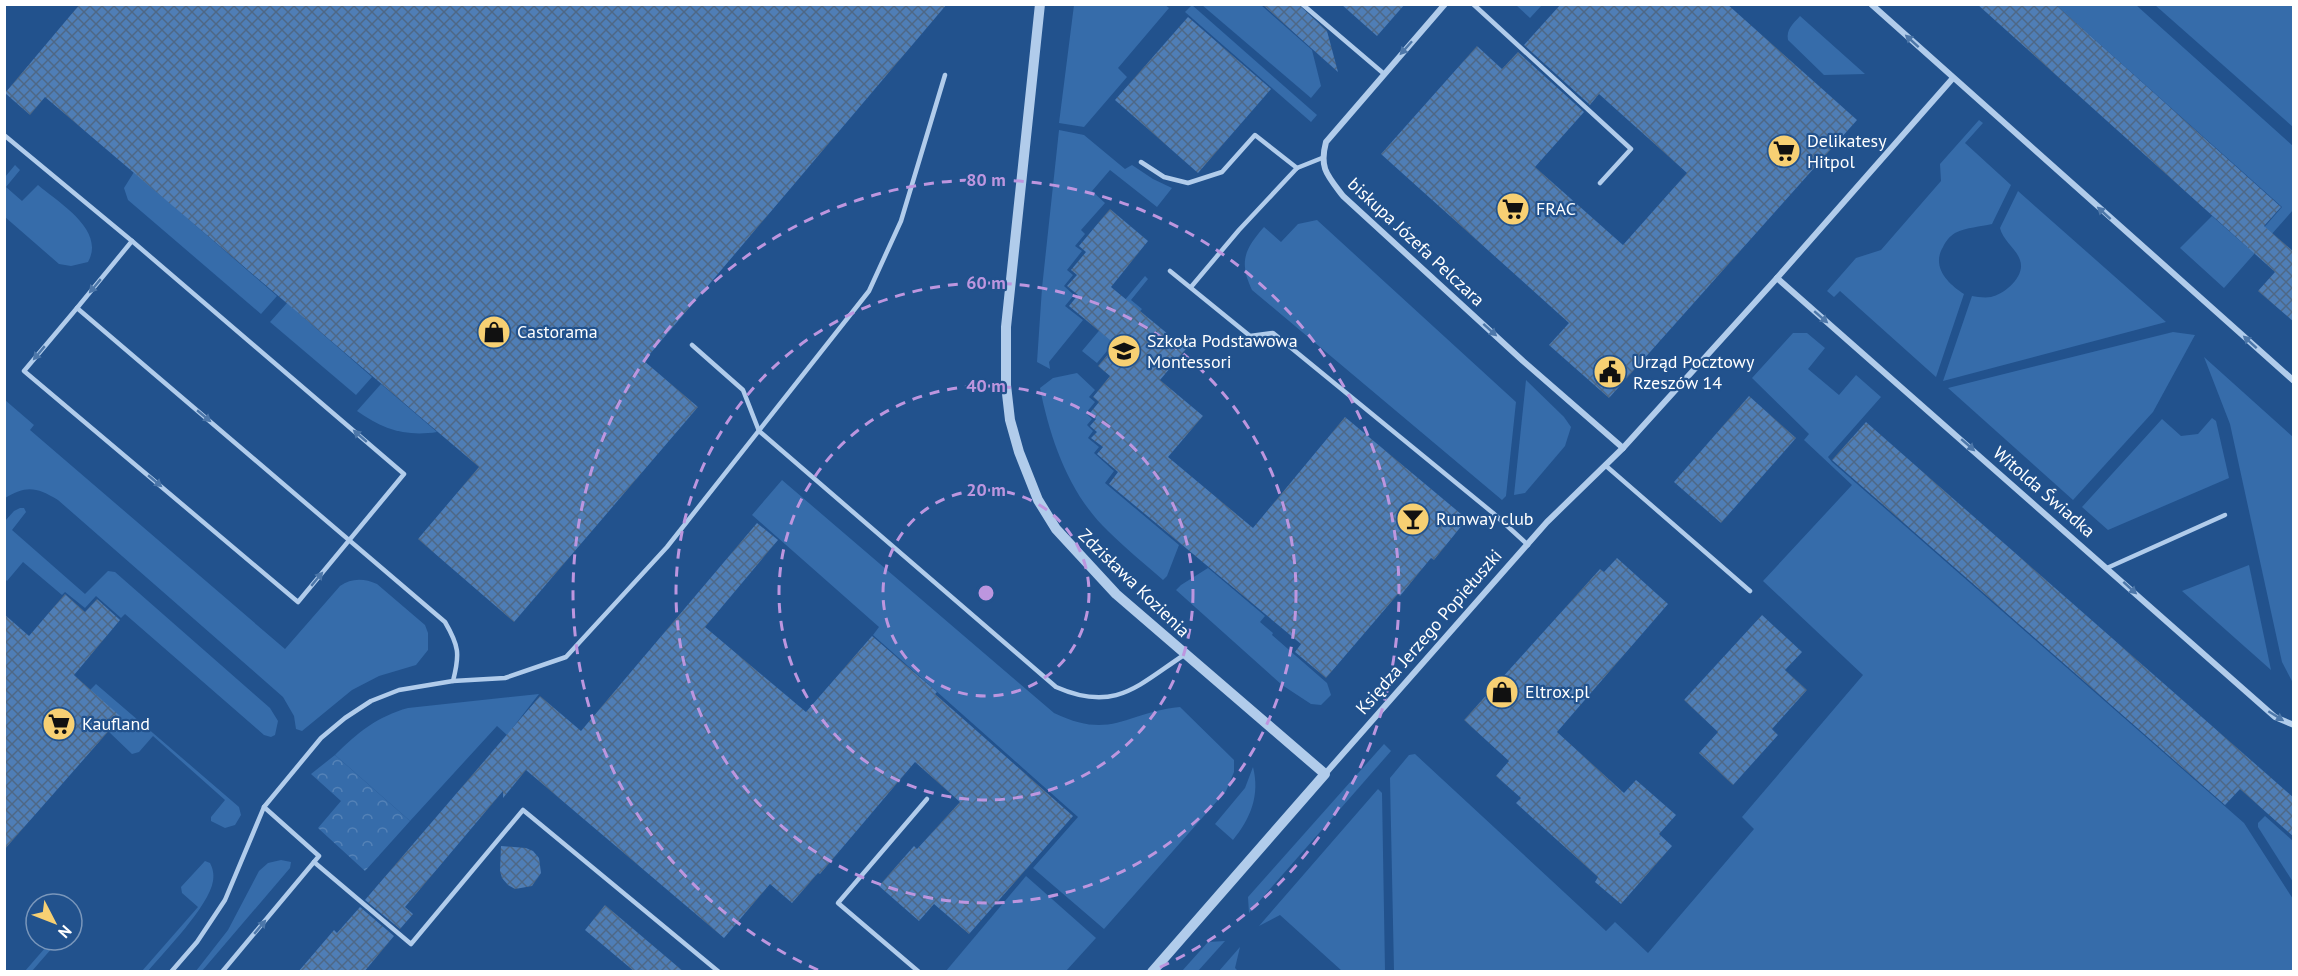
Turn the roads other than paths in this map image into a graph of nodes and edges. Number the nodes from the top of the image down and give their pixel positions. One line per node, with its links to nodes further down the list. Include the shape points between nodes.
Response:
1 (1040, 4): 29 (street, Zdzisława Kozienia, via 1006,327 1010,420 1038,500 1056,529 1116,594)
2 (1302, 4): 6 (lane)
3 (1445, 4): 6 (street, one-way to 6)
4 (1473, 4): 13 (lane, via 1631,149)
5 (1871, 4): 8 (street, one-way to 5)
6 (1383, 73): 10 (street, via 1326,142)
7 (945, 75): 21 (lane, via 901,221 869,291)
8 (1953, 78): 16 (street, Księdza Jerzego Popiełuszki); 20 (street, one-way to 8)
9 (4, 135): 14 (lane)
10 (1322, 158): 12 (lane); 22 (street, biskupa Józefa Pelczara, one-way to 22, via 1326,174 1342,196)
11 (1141, 162): 12 (lane, via 1164,177 1188,183 1222,172 1255,135)
12 (1297, 168): 17 (lane)
13 (1600, 183)
14 (132, 241): 18 (lane, one-way to 18); 25 (lane, one-way to 14, via 404,474)
15 (1170, 271): 17 (lane)
16 (1777, 278): 22 (street, Księdza Jerzego Popiełuszki); 27 (street, Witolda Świadka, one-way to 27)
17 (1191, 287): 26 (lane, via 1250,336 1273,333)
18 (77, 308): 25 (lane, one-way to 25); 25 (lane, one-way to 25, via 24,371 33,379 298,602)
19 (692, 345): 21 (lane, via 743,390)
20 (2294, 381)
21 (759, 431): 29 (lane, via 1056,687 1083,697 1125,693); 30 (lane, via 666,547 566,657 505,678)
22 (1623, 448): 23 (street, Księdza Jerzego Popiełuszki)
23 (1605, 465): 26 (street, Księdza Jerzego Popiełuszki); 28 (lane)
24 (2224, 515): 27 (lane)
25 (350, 540): 30 (lane, via 446,622 459,660)
26 (1528, 544): 32 (street, Księdza Jerzego Popiełuszki)
27 (2108, 568): 31 (street, Witolda Świadka, one-way to 31, via 2275,717)
28 (1750, 591)
29 (1184, 655): 32 (street, Zdzisława Kozienia)
30 (453, 681): 34 (lane, via 399,690 371,701 345,718 315,745)
31 (2294, 725)
32 (1324, 774): 40 (street, Księdza Jerzego Popiełuszki)
33 (927, 799): 39 (lane, via 838,903)
34 (264, 807): 35 (lane, via 318,856); 36 (lane, via 225,900 198,942)
35 (314, 862): 37 (lane, one-way to 35); 38 (lane, via 411,944 523,810)
36 (171, 972)
37 (222, 972)
38 (719, 972)
39 (920, 972)
40 (1152, 972)

